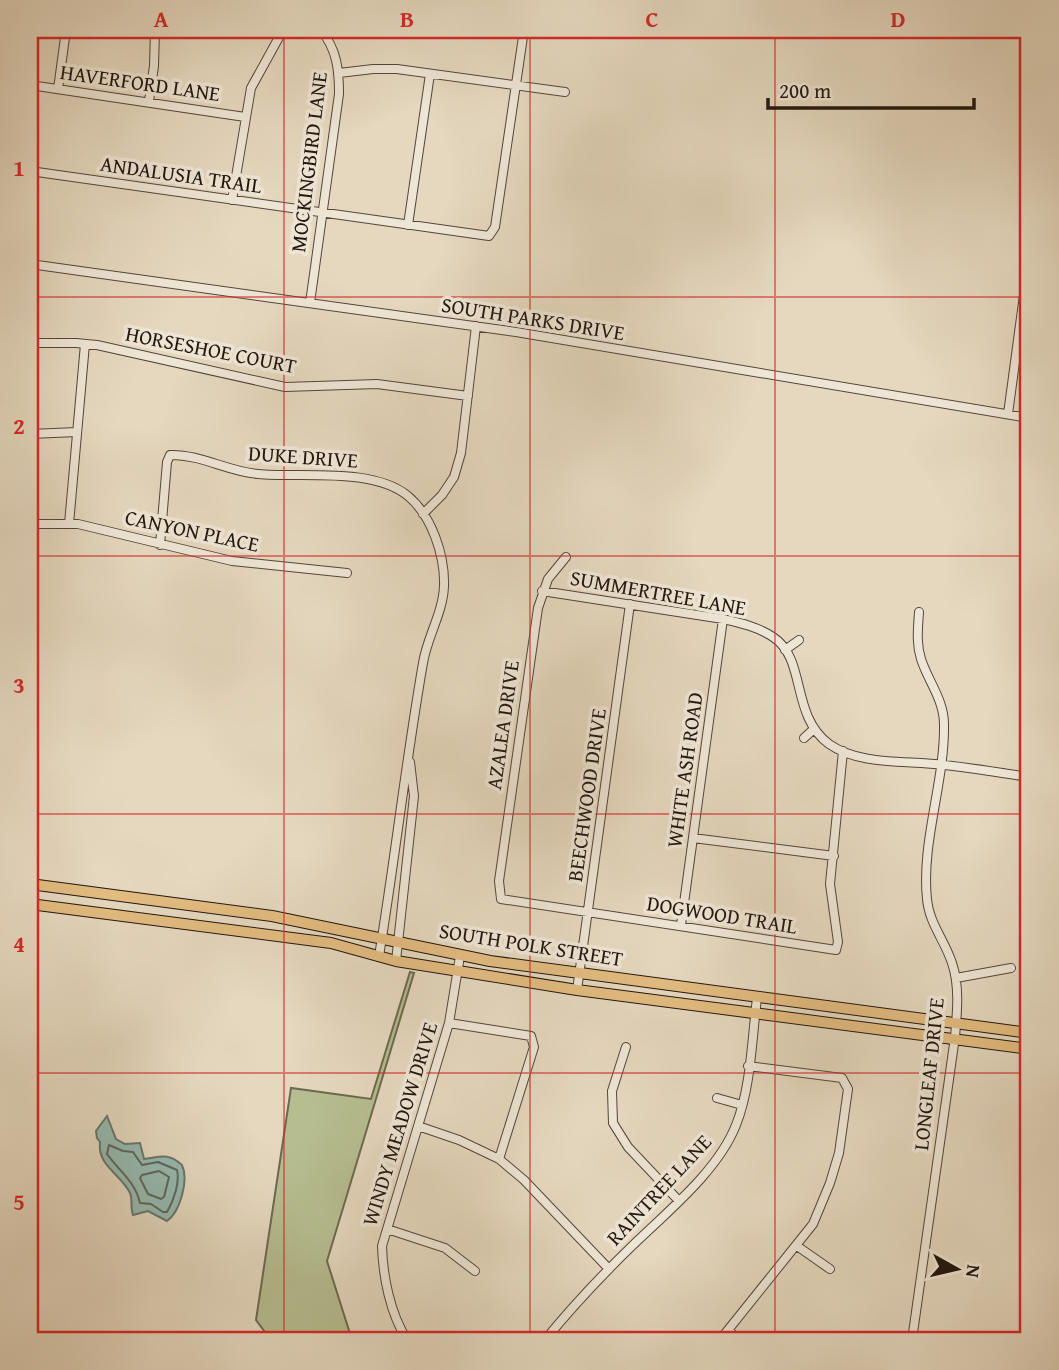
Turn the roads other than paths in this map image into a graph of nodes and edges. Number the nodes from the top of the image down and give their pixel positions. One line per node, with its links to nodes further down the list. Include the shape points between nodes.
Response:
1 (66, 30): 10 (street)
2 (155, 30): 12 (street)
3 (283, 30): 13 (street, via 251,89)
4 (321, 30): 6 (street, MOCKINGBIRD LANE, via 330,42)
5 (524, 30): 9 (street)
6 (339, 73): 7 (street, via 397,69); 16 (street, MOCKINGBIRD LANE)
7 (430, 75): 9 (street); 17 (street)
8 (30, 85): 10 (street, HAVERFORD LANE)
9 (516, 86): 11 (street); 17 (street, ANDALUSIA TRAIL, via 493,233 485,236)
10 (58, 89): 12 (street, HAVERFORD LANE)
11 (565, 92)
12 (149, 102): 13 (street, HAVERFORD LANE)
13 (245, 117): 15 (street)
14 (30, 171): 15 (street, ANDALUSIA TRAIL)
15 (232, 200): 16 (street, ANDALUSIA TRAIL)
16 (323, 212): 17 (street, ANDALUSIA TRAIL); 20 (street, MOCKINGBIRD LANE)
17 (408, 225)
18 (1029, 258): 25 (street)
19 (30, 264): 20 (street, SOUTH PARKS DRIVE)
20 (310, 303): 21 (street, SOUTH PARKS DRIVE)
21 (476, 326): 24 (street); 25 (street, SOUTH PARKS DRIVE)
22 (30, 343): 23 (street, HORSESHOE COURT)
23 (85, 344): 24 (street, HORSESHOE COURT, via 285,387 377,384); 27 (street)
24 (468, 396): 29 (street, via 454,477)
25 (1008, 414): 26 (street, SOUTH PARKS DRIVE)
26 (1029, 418)
27 (77, 432): 28 (street); 31 (street)
28 (30, 434)
29 (423, 514): 32 (street, DUKE DRIVE, via 407,495 379,480 254,474 170,455); 44 (street, via 438,545 444,587 423,659)
30 (30, 524): 31 (street, CANYON PLACE)
31 (69, 524): 32 (street, CANYON PLACE)
32 (160, 545): 34 (street, CANYON PLACE, via 232,561)
33 (566, 557): 35 (street, AZALEA DRIVE)
34 (347, 573)
35 (542, 591): 36 (street, SUMMERTREE LANE); 54 (street, AZALEA DRIVE, via 499,881 501,899)
36 (631, 604): 38 (street, SUMMERTREE LANE); 56 (street, BEECHWOOD DRIVE)
37 (919, 612): 45 (street, LONGLEAF DRIVE, via 921,660 943,714)
38 (723, 619): 40 (street, SUMMERTREE LANE, via 750,625 775,638); 48 (street, WHITE ASH ROAD)
39 (799, 640): 40 (street)
40 (785, 650): 41 (street, SUMMERTREE LANE)
41 (814, 729): 42 (street); 43 (street, SUMMERTREE LANE)
42 (804, 738)
43 (843, 751): 45 (street, SUMMERTREE LANE, via 891,761); 49 (street)
44 (409, 754): 52 (street); 53 (street, via 414,796)
45 (942, 764): 46 (street, SUMMERTREE LANE); 66 (street, LONGLEAF DRIVE, via 925,875 931,919)
46 (1029, 777)
47 (1029, 829): 50 (street)
48 (693, 838): 49 (street); 57 (street, WHITE ASH ROAD)
49 (834, 856): 57 (street, DOGWOOD TRAIL, via 830,884 836,950)
50 (1024, 873)
51 (30, 884): 58 (main road, SOUTH POLK STREET, via 272,916)
52 (389, 890): 53 (street); 58 (street)
53 (404, 892): 59 (street)
54 (508, 901): 56 (street, DOGWOOD TRAIL)
55 (30, 904): 60 (main road, SOUTH POLK STREET, via 331,943)
56 (589, 913): 57 (street, DOGWOOD TRAIL); 65 (street, BEECHWOOD DRIVE)
57 (681, 926)
58 (382, 939): 59 (main road, SOUTH POLK STREET); 60 (street)
59 (399, 942): 61 (main road, SOUTH POLK STREET); 62 (street)
60 (379, 956): 62 (main road, SOUTH POLK STREET)
61 (460, 956): 64 (street, WINDY MEADOW DRIVE); 65 (main road, SOUTH POLK STREET)
62 (396, 961): 64 (main road, SOUTH POLK STREET)
63 (1011, 968): 66 (street)
64 (457, 971): 67 (main road, SOUTH POLK STREET); 70 (street, WINDY MEADOW DRIVE)
65 (579, 973): 67 (street, BEECHWOOD DRIVE); 68 (main road, SOUTH POLK STREET)
66 (956, 978): 71 (street, LONGLEAF DRIVE)
67 (577, 990): 69 (main road, SOUTH POLK STREET)
68 (757, 998): 69 (street, RAINTREE LANE); 71 (main road, SOUTH POLK STREET)
69 (755, 1013): 73 (main road, SOUTH POLK STREET); 76 (street, RAINTREE LANE)
70 (449, 1023): 79 (street, WINDY MEADOW DRIVE); 80 (street, via 531,1036 533,1040)
71 (956, 1024): 72 (main road, SOUTH POLK STREET); 73 (street, LONGLEAF DRIVE)
72 (1029, 1033)
73 (955, 1037): 75 (main road, SOUTH POLK STREET); 92 (street, LONGLEAF DRIVE)
74 (626, 1047): 81 (street, via 612,1091 613,1123 628,1147)
75 (1029, 1049)
76 (748, 1066): 78 (street, RAINTREE LANE); 83 (street, via 842,1078 848,1089 830,1183 813,1224)
77 (717, 1098): 78 (street)
78 (742, 1105): 81 (street, RAINTREE LANE, via 731,1136)
79 (418, 1126): 80 (street); 82 (street, WINDY MEADOW DRIVE)
80 (499, 1159): 84 (street)
81 (679, 1201): 84 (street, RAINTREE LANE)
82 (387, 1228): 86 (street, via 445,1248); 88 (street, WINDY MEADOW DRIVE, via 383,1268)
83 (797, 1246): 85 (street); 87 (street)
84 (609, 1269): 89 (street, RAINTREE LANE)
85 (830, 1269)
86 (475, 1271)
87 (728, 1330): 90 (street); 91 (street)
88 (407, 1340)
89 (545, 1340)
90 (720, 1340)
91 (739, 1340)
92 (912, 1340)

